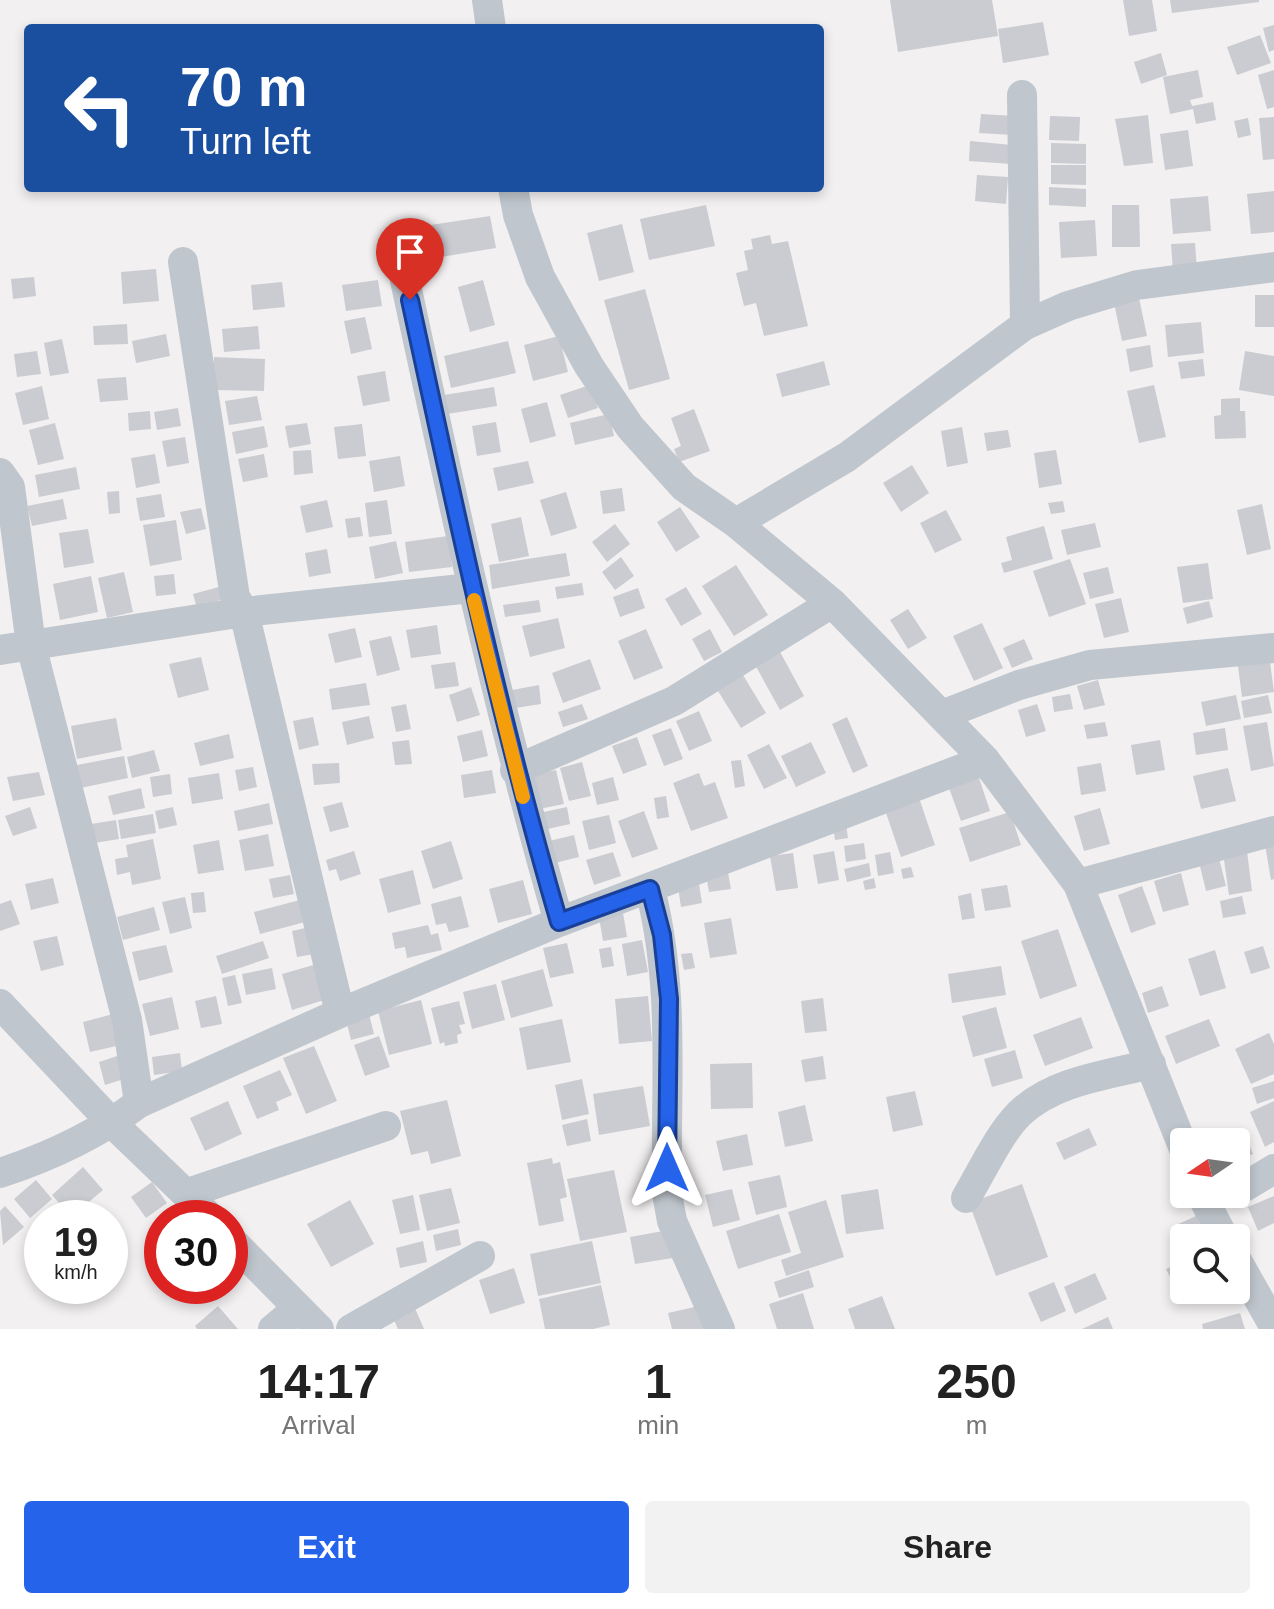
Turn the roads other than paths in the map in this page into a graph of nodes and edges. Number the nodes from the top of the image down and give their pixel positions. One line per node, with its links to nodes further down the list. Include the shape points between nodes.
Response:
1 (487, 0): 2 (street)
2 (490, 24)
3 (1022, 95): 8 (street)
4 (514, 192): 10 (street, via 540,277 597,378 630,427 684,487)
5 (397, 243): 11 (street)
6 (183, 262): 13 (street, via 235,597)
7 (1274, 267): 8 (street, via 1137,285)
8 (1025, 325): 10 (street, via 847,457)
9 (0, 473): 14 (street, via 10,487)
10 (736, 523): 12 (street)
11 (471, 588): 13 (street); 19 (street)
12 (832, 603): 17 (street); 19 (street, via 674,701)
13 (244, 612): 14 (street); 25 (street)
14 (31, 645): 16 (street); 27 (street, via 127,1020)
15 (1274, 648): 17 (street, via 1090,665)
16 (0, 650)
17 (942, 715): 18 (street)
18 (985, 760): 21 (street); 22 (street)
19 (515, 770): 23 (street)
20 (1274, 831): 21 (street)
21 (1078, 884): 26 (street)
22 (650, 889): 23 (street); 45 (street, via 669,999 667,1193 672,1221)
23 (559, 922): 25 (street)
24 (0, 1004): 28 (street)
25 (340, 1013): 27 (street)
26 (1151, 1064): 30 (street); 35 (street, via 1046,1094 1018,1115)
27 (139, 1103): 28 (street)
28 (112, 1123): 32 (street); 34 (street)
29 (386, 1126): 34 (street)
30 (1176, 1128)
31 (1274, 1169): 33 (street)
32 (0, 1173)
33 (1250, 1181)
34 (188, 1193): 36 (street)
35 (966, 1198)
36 (194, 1200)
37 (480, 1256): 44 (street)
38 (248, 1258): 40 (street)
39 (1250, 1284): 41 (street)
40 (297, 1309): 42 (street); 43 (street)
41 (1274, 1326)
42 (273, 1329)
43 (319, 1329)
44 (351, 1329)
45 (720, 1329)

